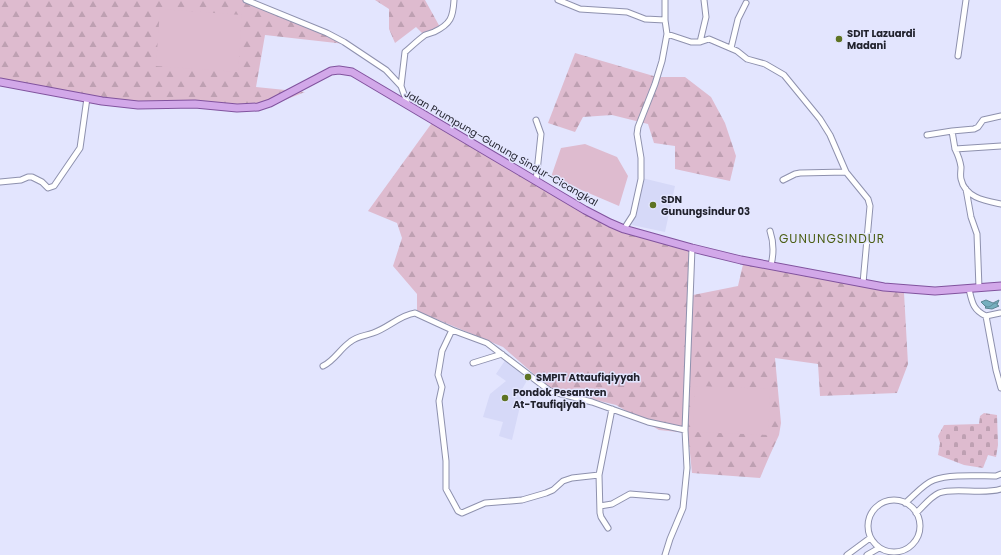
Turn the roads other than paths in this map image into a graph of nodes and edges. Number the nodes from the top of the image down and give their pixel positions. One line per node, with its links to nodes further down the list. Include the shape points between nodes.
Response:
1 (246, 0): 14 (street, via 344,42 386,70)
2 (454, 0): 14 (street, via 452,18 405,52)
3 (558, 0): 8 (street, via 580,9 627,12 645,19)
4 (665, 0): 8 (street)
5 (704, 0): 10 (street, via 706,17)
6 (966, 0): 12 (street)
7 (746, 3): 11 (street, via 738,19)
8 (665, 20): 9 (street)
9 (667, 34): 10 (street, via 691,42); 29 (street, via 655,84 638,127 641,179 633,215)
10 (700, 42): 11 (street, via 709,39)
11 (731, 48): 23 (street, via 784,75 820,119)
12 (958, 56)
13 (0, 82): 15 (main road, Jalan Prumpung–Gunung Sindur–Cicangkal)
14 (401, 86): 16 (street)
15 (87, 98): 16 (main road, Jalan Prumpung–Gunung Sindur–Cicangkal, via 138,105 258,107 331,71 339,70 360,76); 26 (street, via 80,148 54,186 48,188 32,177)
16 (408, 106): 25 (main road, Jalan Prumpung–Gunung Sindur–Cicangkal)
17 (1001, 116): 19 (street, via 983,120 974,129)
18 (536, 120): 25 (street, via 541,134)
19 (952, 131): 20 (street); 22 (street)
20 (927, 135)
21 (1001, 146): 22 (street)
22 (955, 149): 27 (street, via 960,159 961,179)
23 (846, 172): 24 (street, via 800,173); 33 (street, via 868,199 870,206)
24 (783, 180)
25 (536, 181): 29 (main road, Jalan Prumpung–Gunung Sindur–Cicangkal, via 598,217)
26 (0, 182)
27 (966, 189): 28 (street, via 981,200); 35 (street, via 977,234)
28 (1001, 204)
29 (624, 228): 31 (main road, Jalan Prumpung–Gunung Sindur–Cicangkal)
30 (770, 231): 32 (street, via 774,242)
31 (692, 248): 32 (main road, Jalan Prumpung–Gunung Sindur–Cicangkal); 45 (street)
32 (771, 265): 33 (main road, Jalan Prumpung–Gunung Sindur–Cicangkal)
33 (863, 283): 36 (main road, Jalan Prumpung–Gunung Sindur–Cicangkal, via 884,288 924,291)
34 (1001, 286): 35 (main road, Jalan Prumpung–Gunung Sindur–Cicangkal)
35 (979, 288): 36 (main road, Jalan Prumpung–Gunung Sindur–Cicangkal)
36 (969, 289): 38 (street, via 978,312)
37 (1001, 314): 38 (street)
38 (986, 316): 43 (street)
39 (452, 330): 40 (street, via 487,342); 42 (street, via 415,313 409,314 352,341); 47 (street, via 442,351 438,375 442,387 439,401 446,461 446,489 458,511 462,513 485,503 522,500 553,490 563,481 572,478)
40 (502, 354): 41 (street); 44 (street, via 550,391)
41 (473, 363)
42 (323, 366)
43 (1001, 388)
44 (612, 409): 45 (street, via 648,422); 47 (street)
45 (685, 430): 56 (street, via 685,496)
46 (1001, 474): 50 (street, via 932,480)
47 (599, 476): 51 (street)
48 (1001, 489): 52 (street, via 946,491 939,493)
49 (667, 497): 51 (street, via 630,494 612,504)
50 (905, 503): 52 (street); 54 (street, via 891,501 877,506 869,519)
51 (600, 506): 53 (street, via 601,517)
52 (916, 513): 55 (street, via 918,534 911,545 899,552)
53 (608, 528)
54 (870, 538): 55 (street); 57 (street)
55 (879, 548): 58 (street)
56 (665, 555)
57 (847, 555)
58 (867, 555)

